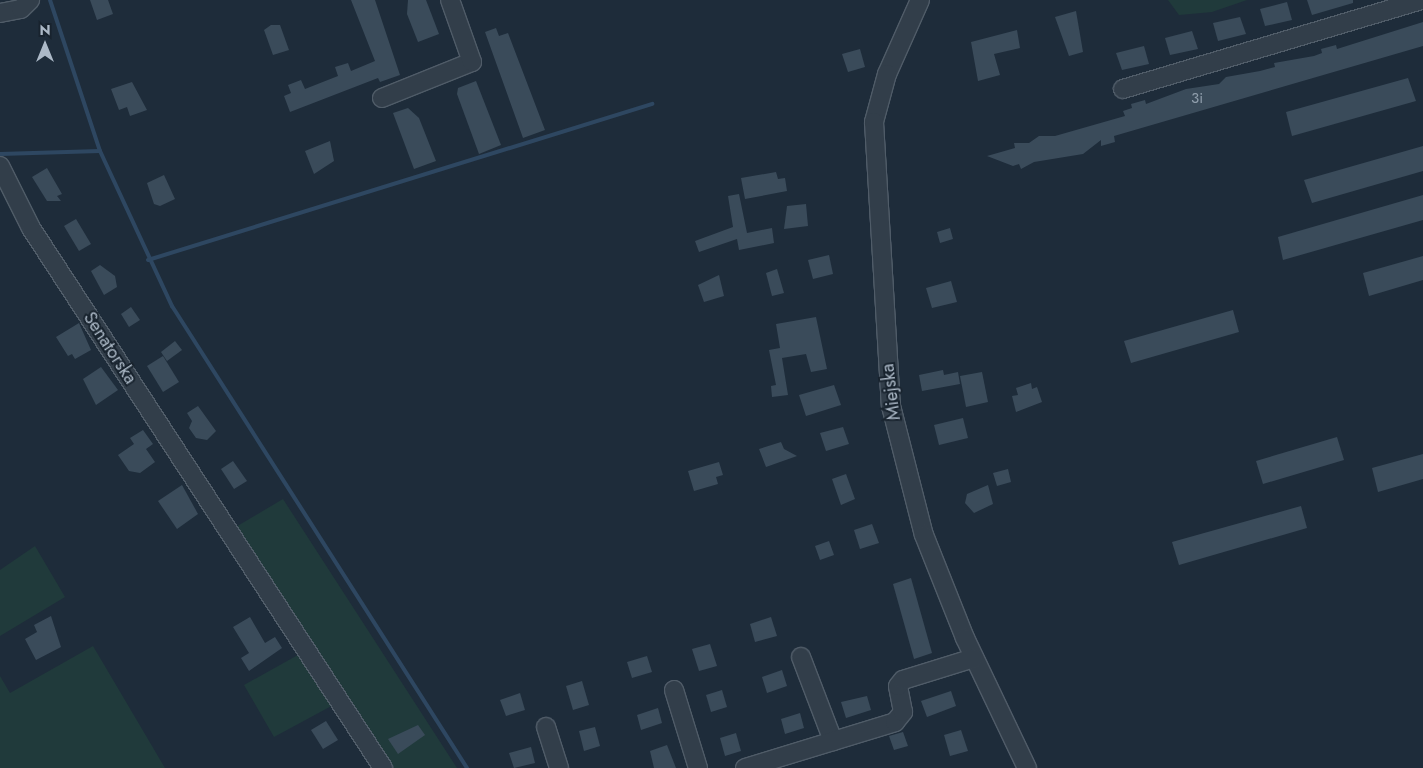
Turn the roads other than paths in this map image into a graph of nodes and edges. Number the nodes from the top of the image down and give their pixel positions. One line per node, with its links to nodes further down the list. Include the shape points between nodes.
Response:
1 (30, 0): 5 (street, via 20,9)
2 (450, 0): 7 (street, via 472,62)
3 (920, 0): 10 (street, Miejska, via 887,74 874,122 884,332 894,423 912,496)
4 (1421, 0): 6 (street)
5 (0, 13)
6 (1123, 89)
7 (382, 98)
8 (0, 166): 14 (street, Senatorska, via 31,228)
9 (801, 657): 13 (street)
10 (974, 658): 13 (street, via 903,680 898,686 901,718); 18 (street, Miejska)
11 (674, 690): 16 (street)
12 (546, 727): 15 (street)
13 (833, 741): 17 (street)
14 (383, 768)
15 (559, 768)
16 (698, 768)
17 (745, 768)
18 (1027, 768)

